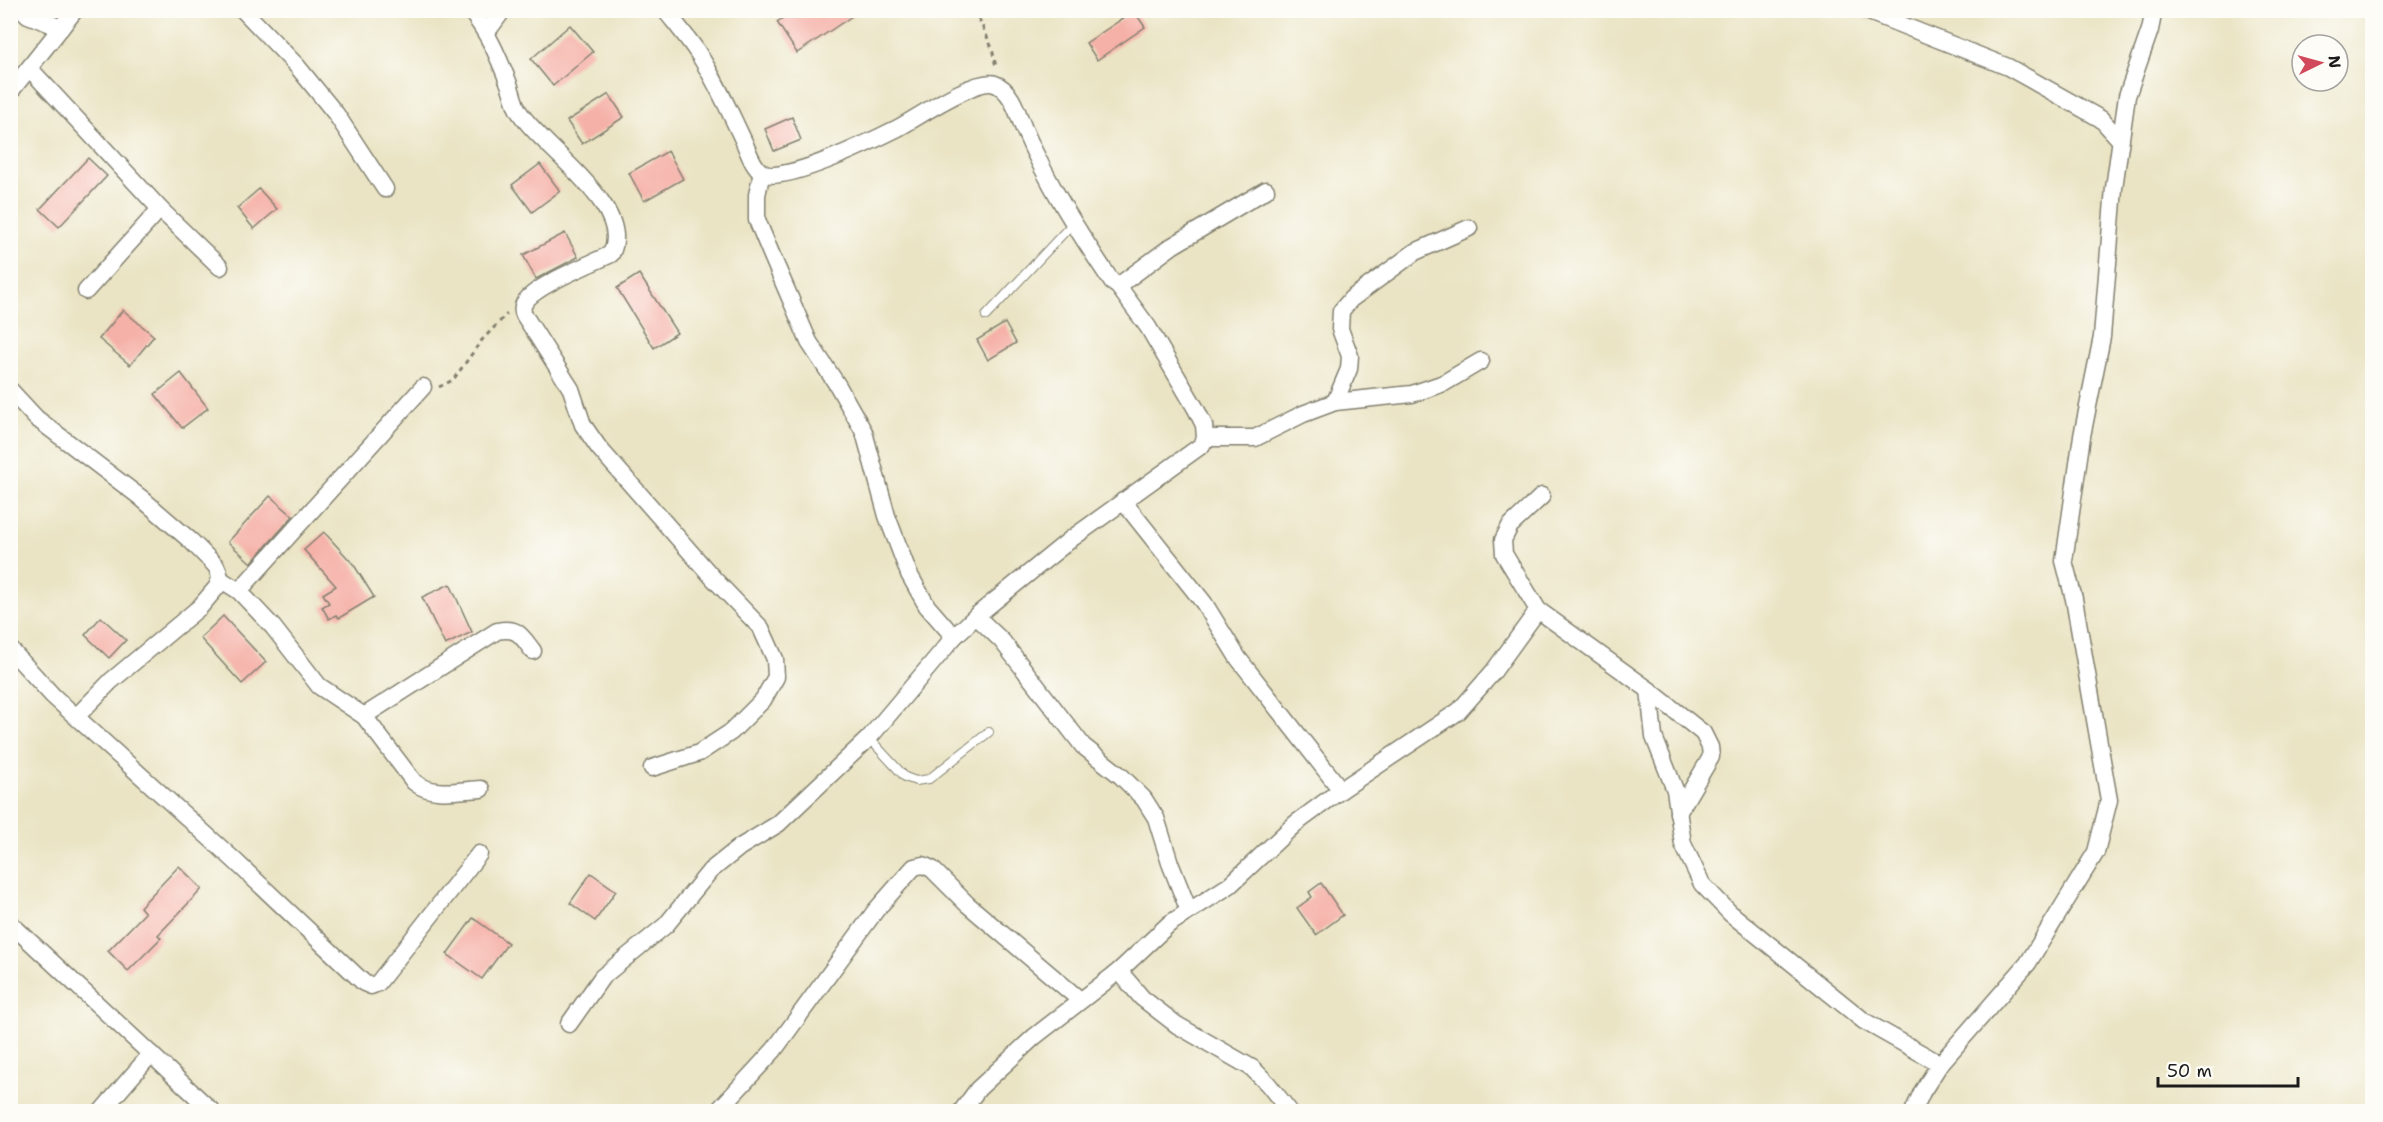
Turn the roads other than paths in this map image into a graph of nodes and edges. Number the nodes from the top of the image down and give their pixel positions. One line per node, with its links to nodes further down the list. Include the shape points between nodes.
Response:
1 (23, 10): 9 (street)
2 (75, 10): 9 (street)
3 (243, 10): 15 (street, via 329,106)
4 (470, 10): 10 (street)
5 (503, 10): 10 (street)
6 (664, 10): 14 (street, via 698,53)
7 (1864, 10): 13 (street, via 2008,67 2101,119)
8 (2154, 10): 13 (street, via 2127,96)
9 (62, 28): 11 (street)
10 (487, 32): 43 (street, via 517,109 535,133 586,181 616,233 616,244 610,254 537,291 525,302 524,315 571,390 588,433 761,628 776,659 776,677 763,700 731,732 699,753)
11 (30, 69): 12 (street); 17 (street)
12 (10, 92)
13 (2120, 140): 54 (street, via 2102,337 2082,436 2064,561 2109,800 2097,852 2028,963)
14 (762, 172): 18 (street, via 792,172 827,161 955,95 981,84 995,84 1014,104 1033,151); 35 (street, via 757,220 809,342 864,432 887,516 909,574 927,606)
15 (385, 189)
16 (1266, 190): 21 (street, via 1172,246)
17 (160, 209): 20 (street); 22 (street)
18 (1073, 223): 21 (street); 23 (lane)
19 (1469, 228): 27 (street, via 1415,252 1351,299 1341,311 1340,329 1350,356 1349,369)
20 (220, 267)
21 (1118, 286): 28 (street, via 1148,327 1196,409)
22 (86, 291)
23 (986, 316)
24 (1481, 361): 27 (street, via 1444,383 1412,394)
25 (423, 387): 32 (street)
26 (10, 390): 31 (street, via 36,418 191,541 216,566)
27 (1335, 402): 28 (street, via 1255,438)
28 (1205, 438): 30 (street, via 1202,445)
29 (1542, 496): 33 (street, via 1510,526 1503,540 1504,554)
30 (1123, 501): 34 (street); 45 (street, via 1204,603 1238,658)
31 (220, 579): 32 (street); 39 (street, via 200,607 111,681)
32 (239, 591): 40 (street, via 319,686)
33 (1538, 610): 38 (street); 45 (street, via 1459,711)
34 (976, 616): 35 (street); 48 (street, via 1002,642 1083,746 1144,799 1156,818)
35 (954, 637): 42 (street)
36 (10, 649): 39 (street)
37 (533, 651): 40 (street, via 518,632 497,631)
38 (1649, 690): 46 (street, via 1654,737 1675,790); 46 (street, via 1703,733 1710,747 1711,757)
39 (76, 716): 47 (street, via 371,986 378,983)
40 (364, 716): 44 (street, via 423,789)
41 (989, 732): 42 (lane, via 929,778 916,781 905,777)
42 (869, 738): 52 (street, via 778,824 710,871 666,925 602,977)
43 (652, 768)
44 (481, 789)
45 (1341, 790): 48 (street, via 1295,824 1230,885)
46 (1678, 813): 54 (street, via 1683,844 1702,884 1730,913 1864,1021)
47 (479, 854)
48 (1189, 911): 50 (street, via 1169,924)
49 (10, 923): 53 (street)
50 (1119, 971): 51 (street); 59 (street, via 1142,998 1177,1025 1252,1068)
51 (1080, 1000): 57 (street, via 967,904 932,869 914,867 876,910 774,1050); 58 (street, via 1034,1036 978,1089)
52 (568, 1024)
53 (151, 1054): 55 (street); 56 (street)
54 (1940, 1064): 60 (street)
55 (101, 1112)
56 (213, 1112)
57 (717, 1112)
58 (961, 1112)
59 (1290, 1112)
60 (1913, 1112)

